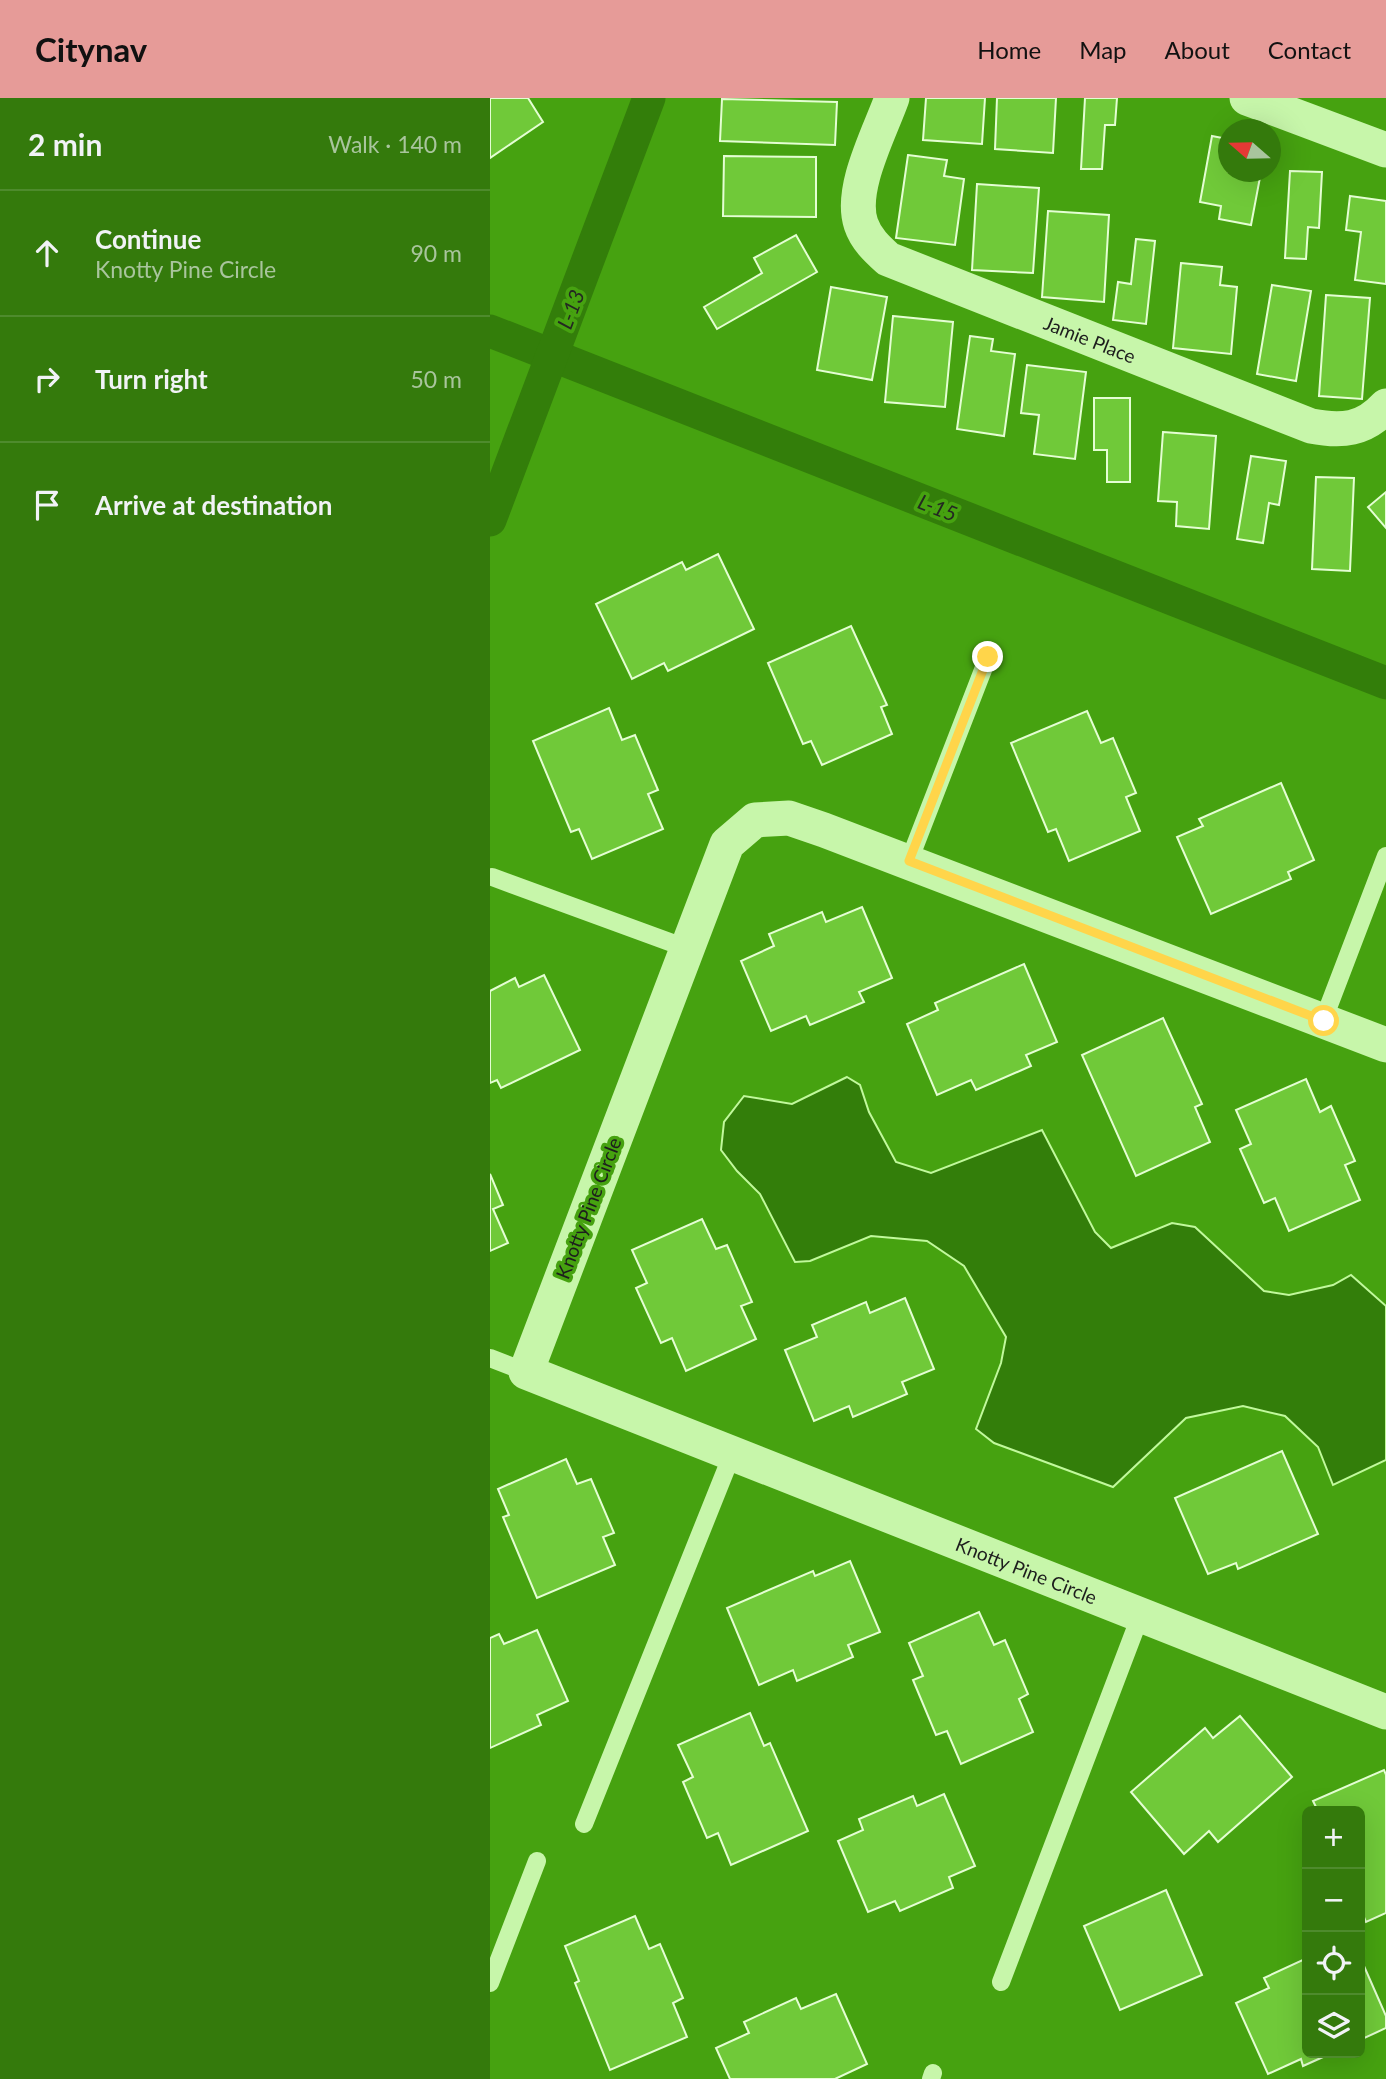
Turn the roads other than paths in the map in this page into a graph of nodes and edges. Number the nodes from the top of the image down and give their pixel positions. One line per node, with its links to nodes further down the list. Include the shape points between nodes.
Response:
1 (892, 98): 4 (street, Jamie Place, via 858,202 861,224 872,244 888,259 1311,426 1355,427)
2 (1247, 98): 3 (street)
3 (1386, 150)
4 (1381, 411)
5 (988, 657): 7 (lane)
6 (1386, 856): 10 (lane)
7 (909, 861): 9 (street, Knotty Pine Circle, via 789,818 755,820 727,844); 10 (street, Knotty Pine Circle)
8 (492, 877): 9 (lane)
9 (686, 948): 13 (street, Knotty Pine Circle)
10 (1324, 1021): 11 (street, Knotty Pine Circle)
11 (1386, 1045)
12 (490, 1358): 13 (lane)
13 (526, 1372): 14 (street, Knotty Pine Circle)
14 (733, 1452): 15 (street, Knotty Pine Circle); 17 (lane)
15 (1141, 1614): 16 (street, Knotty Pine Circle); 19 (lane)
16 (1386, 1712)
17 (584, 1824)
18 (537, 1861): 20 (lane)
19 (1001, 1982)
20 (490, 1983)

